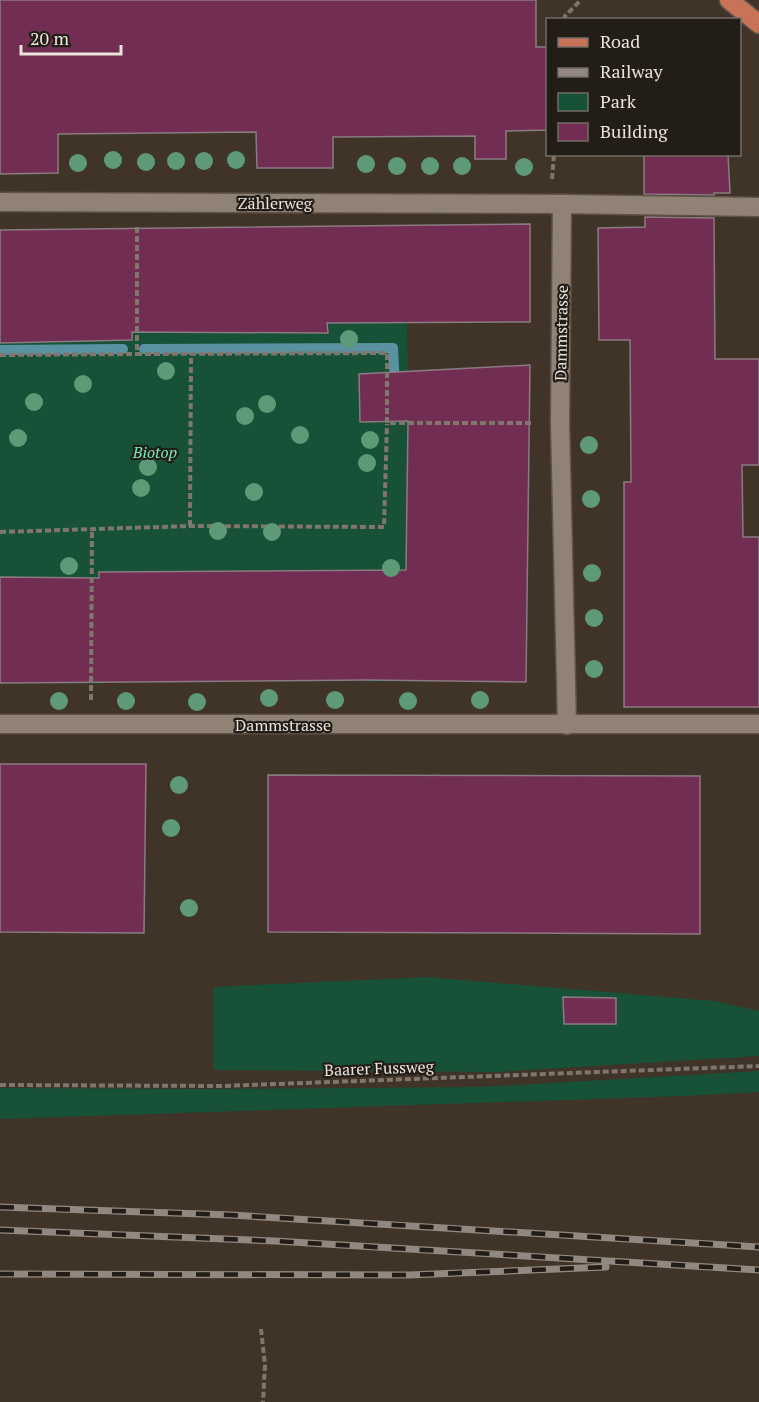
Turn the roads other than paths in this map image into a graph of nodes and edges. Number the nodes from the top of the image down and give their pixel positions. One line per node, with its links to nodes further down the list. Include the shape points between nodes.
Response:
1 (729, 0): 2 (main road)
2 (759, 24)
3 (0, 202): 4 (street, Zählerweg)
4 (556, 204): 5 (street, Zählerweg); 8 (street, Dammstrasse)
5 (759, 207)
6 (0, 724): 8 (street, Dammstrasse)
7 (759, 724): 8 (street, Dammstrasse)
8 (567, 725)

